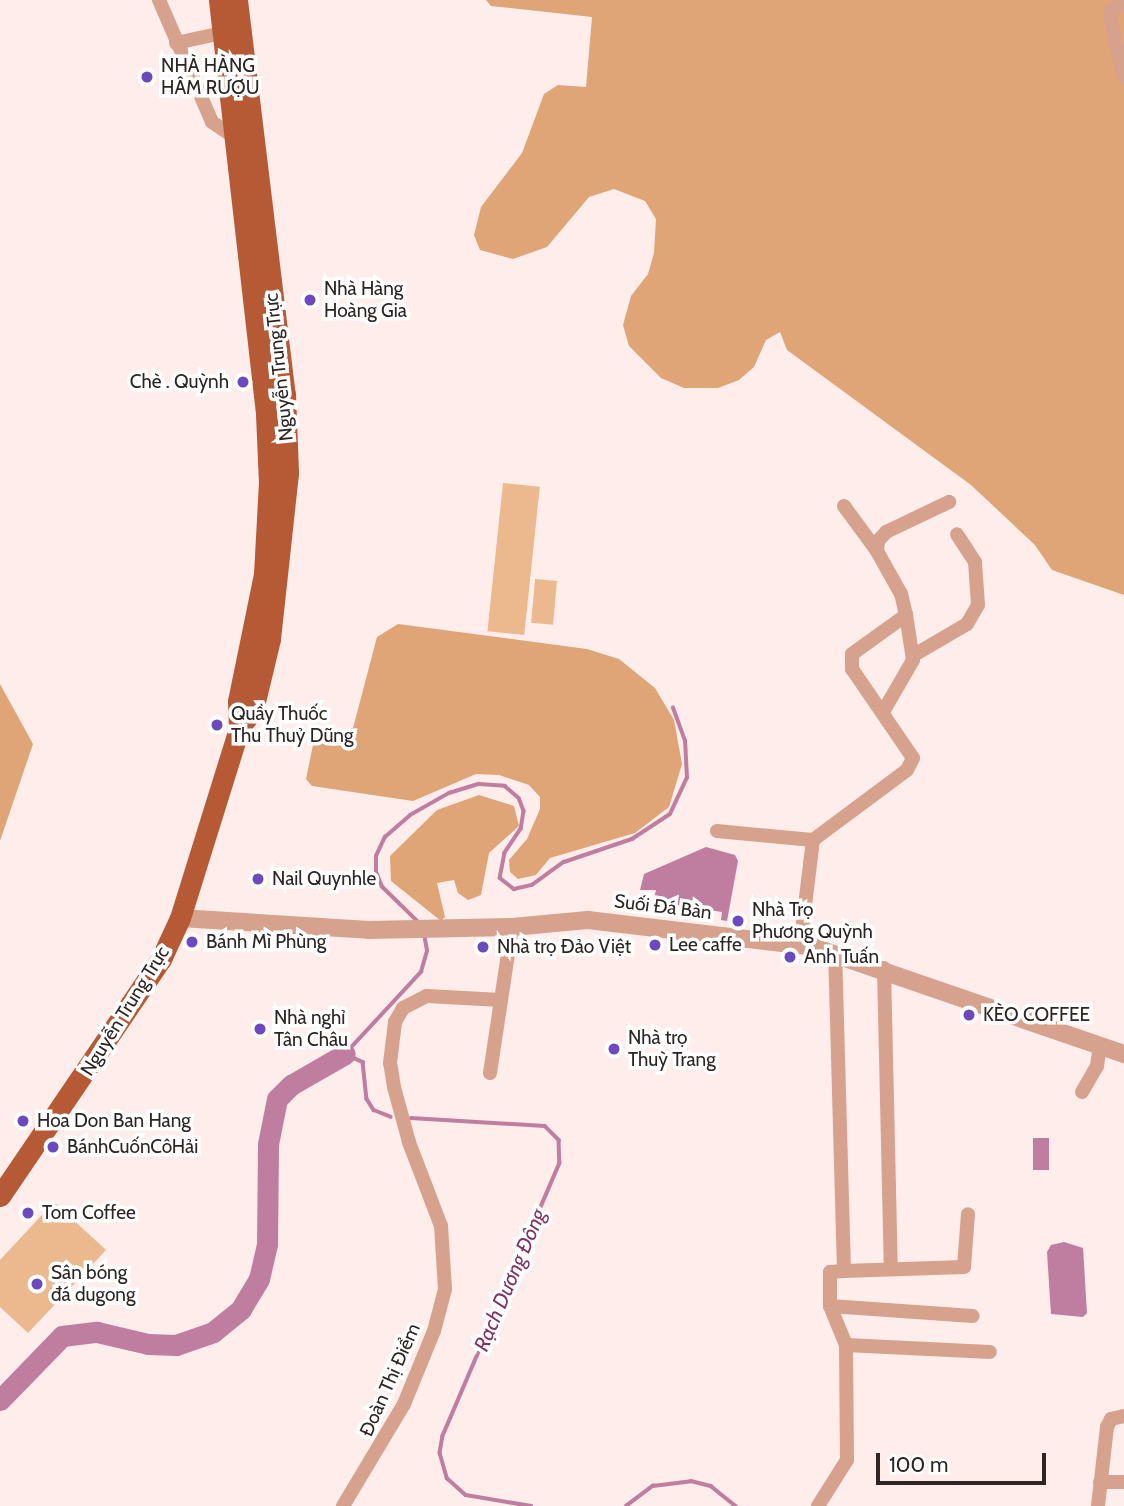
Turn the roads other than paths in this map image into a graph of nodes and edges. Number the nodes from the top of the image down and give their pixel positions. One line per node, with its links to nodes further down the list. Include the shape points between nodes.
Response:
1 (159, 0): 6 (street)
2 (219, 0): 5 (main road, Nguyễn Trung Trực)
3 (236, 0): 5 (main road, Nguyễn Trung Trực)
4 (1124, 5): 7 (street, via 1112,10 1110,17)
5 (231, 30): 6 (street); 8 (main road, Nguyễn Trung Trực); 16 (main road, Nguyễn Trung Trực, via 285,394 288,473 270,639 253,710)
6 (176, 43): 8 (street, via 212,122)
7 (1124, 77)
8 (234, 137): 16 (main road, Nguyễn Trung Trực, via 266,413 269,483 264,574 239,701)
9 (949, 502): 12 (street, via 886,532 877,541)
10 (844, 506): 12 (street)
11 (957, 534): 14 (street, via 975,562 978,606 967,624)
12 (877, 551): 13 (street, via 901,594)
13 (906, 615): 14 (street); 15 (street, via 852,654 852,669)
14 (914, 655): 15 (street)
15 (883, 712): 18 (street, via 912,753 911,764)
16 (239, 728): 19 (main road, Nguyễn Trung Trực)
17 (717, 831): 18 (street)
18 (813, 840): 21 (street)
19 (180, 918): 20 (street, Suối Đá Bàn, via 369,930); 29 (main road, Nguyễn Trung Trực, via 144,987)
20 (512, 927): 21 (street, Suối Đá Bàn, via 588,920); 24 (street)
21 (800, 946): 22 (street, Suối Đá Bàn)
22 (835, 953): 23 (street, Suối Đá Bàn); 32 (street)
23 (884, 968): 25 (street, Suối Đá Bàn); 31 (street)
24 (501, 1000): 27 (street); 40 (street, Đoàn Thị Điểm, via 427,996 403,1008 395,1022 390,1063 409,1142 441,1226 445,1289 434,1331 404,1404)
25 (1100, 1045): 26 (street, Suối Đá Bàn); 28 (street, via 1097,1066)
26 (1124, 1054)
27 (489, 1073)
28 (1082, 1092)
29 (0, 1196)
30 (968, 1214): 31 (street, via 964,1267)
31 (891, 1269): 32 (street)
32 (844, 1271): 33 (street, via 830,1272)
33 (830, 1306): 34 (street); 35 (street)
34 (973, 1316)
35 (846, 1345): 36 (street); 41 (street, via 847,1460)
36 (990, 1352)
37 (1124, 1416): 38 (street, via 1111,1419 1107,1427)
38 (1100, 1482): 39 (street); 42 (street)
39 (1124, 1482)
40 (343, 1506)
41 (818, 1506)
42 (1098, 1506)

